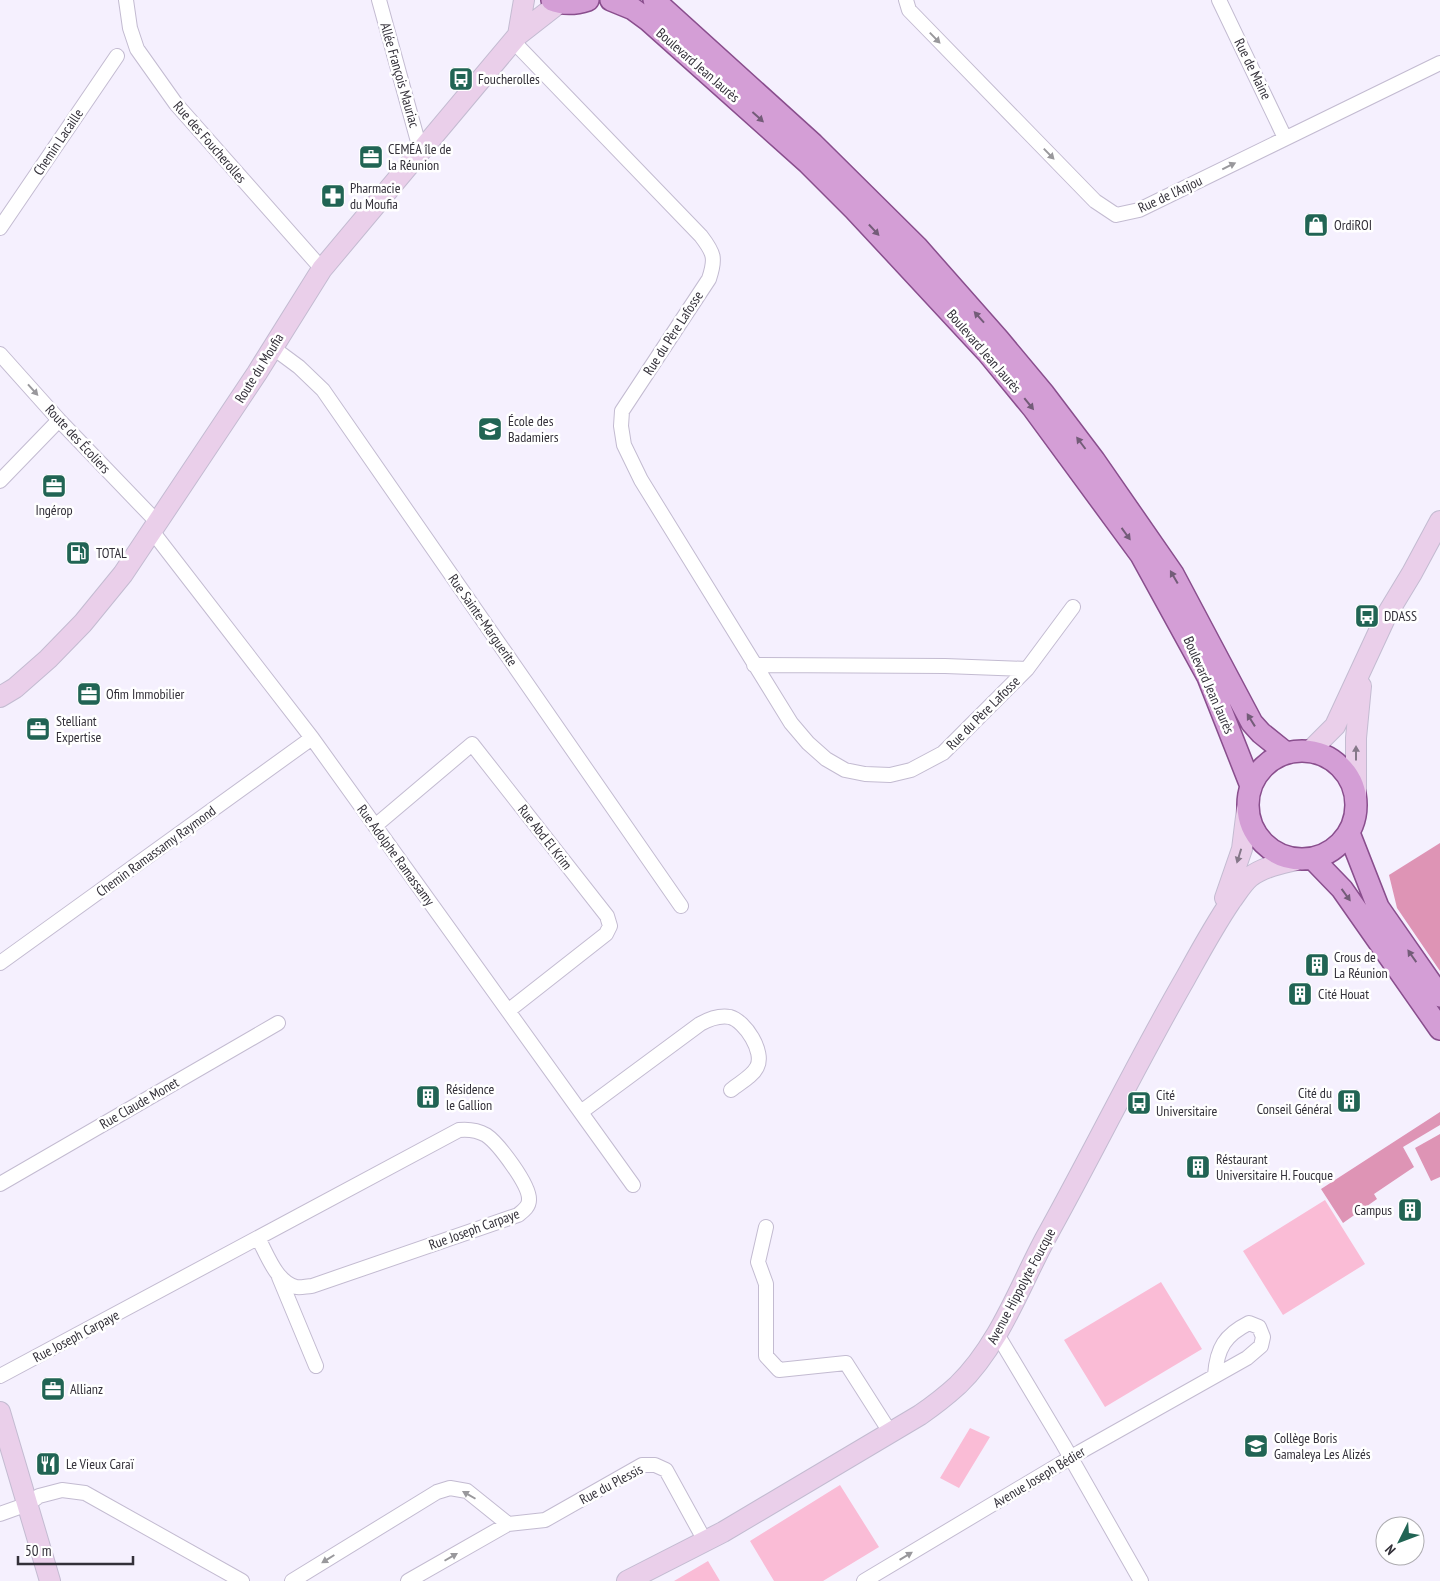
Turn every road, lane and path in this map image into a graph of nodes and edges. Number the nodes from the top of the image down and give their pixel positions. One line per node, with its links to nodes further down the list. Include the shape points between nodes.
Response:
1 (126, 0): 16 (street, Rue des Foucherolles, via 130,28 138,49 176,104)
2 (379, 0): 14 (street, Allée François Mauriac)
3 (524, 0): 10 (street)
4 (588, 0): 9 (main road, via 573,3)
5 (611, 0): 31 (main road, Boulevard Jean Jaurès, one-way to 31, via 633,9 648,20 808,163 987,352 1033,408 1142,555 1208,677)
6 (654, 0): 30 (main road, Boulevard Jean Jaurès, one-way to 6, via 1252,723 1173,574 1094,460 999,340 917,247 813,144)
7 (906, 0): 13 (street, Rue de l'Anjou, one-way to 13, via 909,10 923,25 1096,201 1116,215 1139,210)
8 (1219, 0): 13 (street, Rue de Maine)
9 (556, 1): 10 (street, Route du Moufia)
10 (515, 38): 14 (street, Route du Moufia); 24 (street, Rue du Père Lafosse, via 701,236 714,257 709,279 622,411 621,426 624,445 641,480)
11 (117, 56): 15 (street, Chemin Lacaille)
12 (1440, 63): 13 (street, Rue de l'Anjou)
13 (1285, 138)
14 (420, 149): 16 (street, Route du Moufia)
15 (0, 228)
16 (322, 269): 17 (street, Route du Moufia)
17 (272, 347): 22 (street, Route du Moufia, via 258,373); 37 (street, Rue Sainte-Marguerite, via 323,390)
18 (0, 354): 19 (street, Route des Écoliers, one-way to 19)
19 (59, 420): 20 (street); 22 (street, Route des Écoliers)
20 (0, 481)
21 (1440, 521): 25 (street, via 1386,616)
22 (154, 527): 27 (street, Route du Moufia, via 123,574 83,623 48,660); 28 (street, Rue Adolphe Ramassamy)
23 (1073, 607): 26 (street, Rue du Père Lafosse)
24 (754, 665): 26 (street, Rue du Père Lafosse); 26 (street, Rue du Père Lafosse, via 792,723 826,758 845,770 890,775 912,770 943,753)
25 (1363, 666): 29 (street, via 1336,726); 32 (street, one-way to 25, via 1356,738)
26 (1027, 669)
27 (0, 697)
28 (312, 738): 34 (street, Rue Adolphe Ramassamy); 39 (street, Chemin Ramassamy Raymond)
29 (1310, 751): 30 (main road, Boulevard Jean Jaurès); 32 (main road, Boulevard Jean Jaurès, via 1327,757 1342,768 1352,784)
30 (1286, 753): 31 (main road, Boulevard Jean Jaurès, via 1271,760)
31 (1251, 786): 33 (main road, Boulevard Jean Jaurès)
32 (1356, 801): 35 (main road, Boulevard Jean Jaurès, via 1355,818)
33 (1248, 808): 36 (main road, Boulevard Jean Jaurès, via 1250,823 1266,847 1281,855); 38 (street, Avenue Hippolyte Foucque, one-way to 38, via 1242,849)
34 (375, 826): 41 (street, Rue Adolphe Ramassamy); 41 (street, Rue Abd El Krim, via 472,744 607,916 610,926 606,934)
35 (1349, 833): 36 (main road, Boulevard Jean Jaurès, via 1327,854); 40 (main road, one-way to 35, via 1378,907)
36 (1304, 860): 38 (street, Avenue Hippolyte Foucque, via 1276,865 1250,877); 43 (main road, Boulevard Jean Jaurès, one-way to 43, via 1342,889)
37 (681, 906)
38 (1217, 922): 51 (street, Avenue Hippolyte Foucque, via 1145,1049)
39 (0, 963)
40 (1440, 996)
41 (508, 1010): 45 (street, Rue Adolphe Ramassamy)
42 (278, 1023): 46 (street, Rue Claude Monet)
43 (1440, 1029)
44 (731, 1090): 45 (street, via 752,1074 759,1061 756,1044 740,1022 719,1016 700,1024)
45 (581, 1112): 47 (street, Rue Adolphe Ramassamy)
46 (0, 1184)
47 (633, 1185)
48 (766, 1227): 56 (street, via 758,1262 766,1284 766,1356 779,1370 846,1363)
49 (258, 1238): 50 (street); 50 (street, Rue Joseph Carpaye, via 459,1130 467,1129 487,1136 527,1187 529,1200 518,1215 312,1286 297,1287); 54 (street, Rue Joseph Carpaye)
50 (279, 1276): 52 (street)
51 (997, 1334): 56 (street, Avenue Hippolyte Foucque, via 969,1373 944,1398); 57 (street)
52 (316, 1366)
53 (1215, 1375): 57 (street, Avenue Joseph Bédier)
54 (0, 1376)
55 (0, 1412): 58 (street)
56 (890, 1432): 61 (street, Avenue Hippolyte Foucque)
57 (1071, 1458): 67 (street, Avenue Joseph Bédier, one-way to 57); 68 (street)
58 (34, 1500): 59 (street); 62 (street); 63 (street, via 62,1490 85,1493)
59 (0, 1514)
60 (508, 1524): 61 (street, Rue du Plessis, via 545,1520 642,1465 655,1465 666,1470); 64 (street, one-way to 64, via 467,1492 450,1488 437,1492); 65 (street, Rue du Plessis, one-way to 60)
61 (705, 1541): 66 (street, Avenue Hippolyte Foucque)
62 (50, 1581)
63 (242, 1581)
64 (292, 1581)
65 (408, 1581)
66 (627, 1581)
67 (864, 1581)
68 (1141, 1581)

